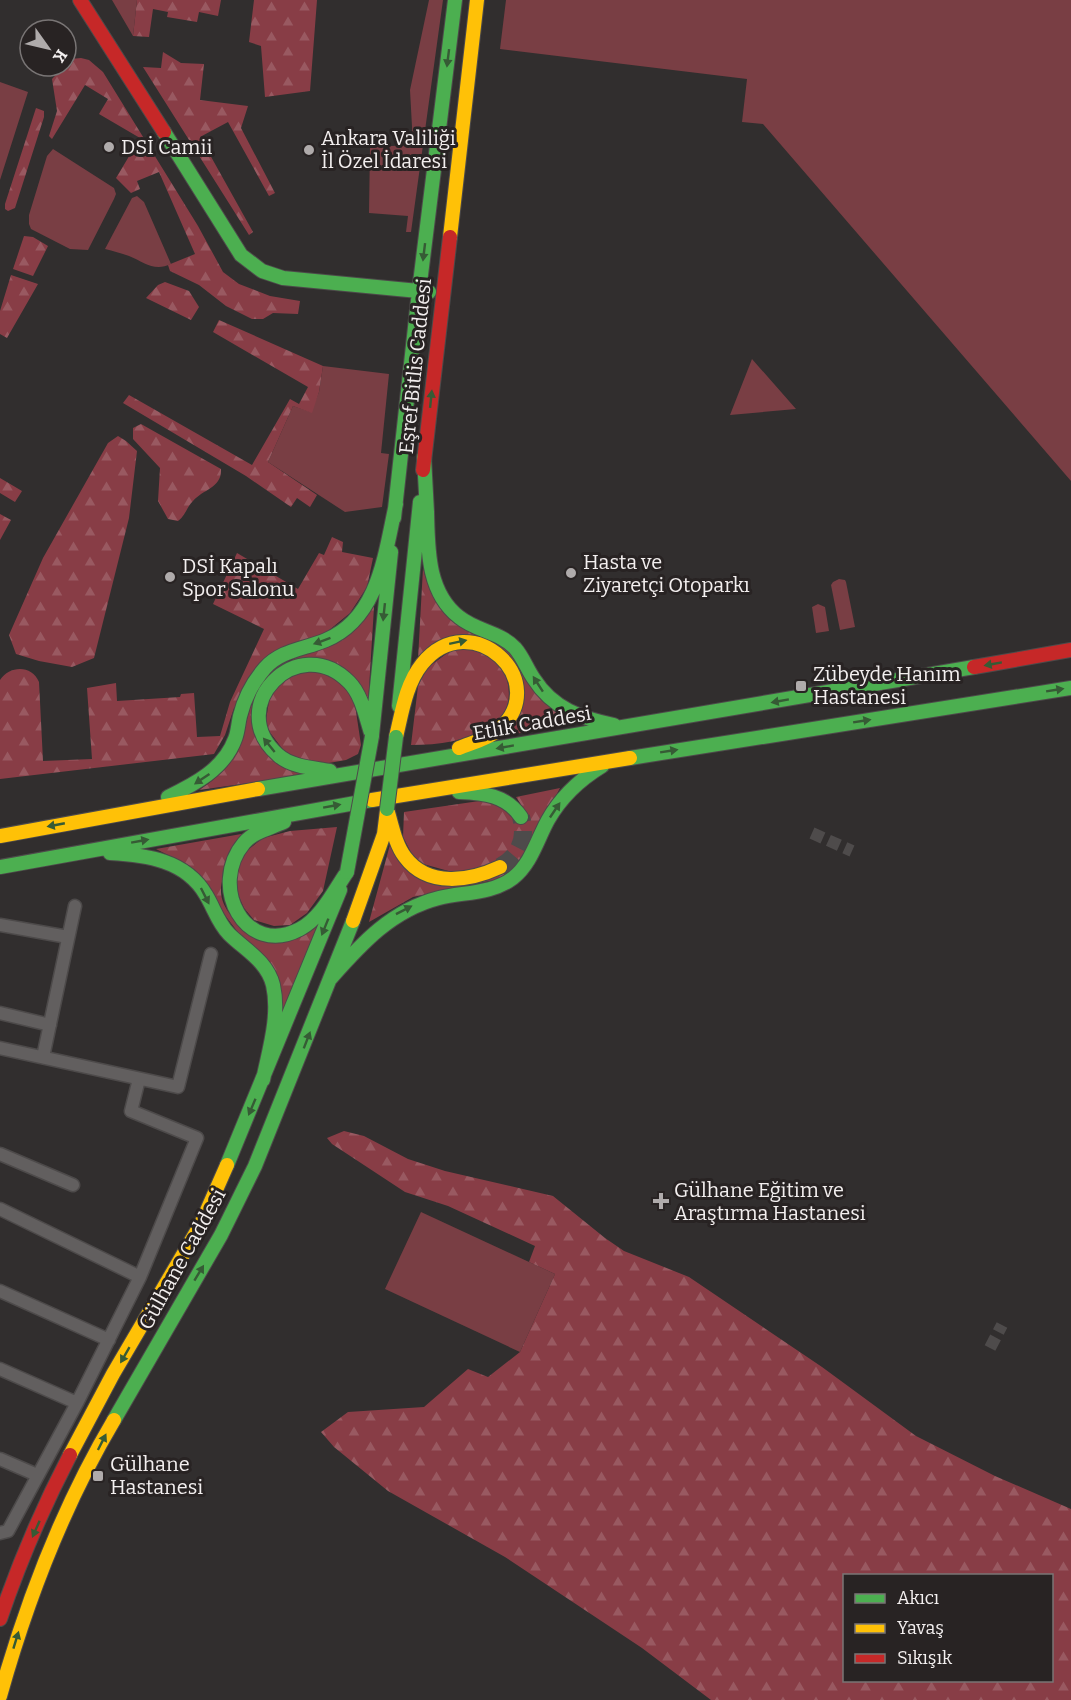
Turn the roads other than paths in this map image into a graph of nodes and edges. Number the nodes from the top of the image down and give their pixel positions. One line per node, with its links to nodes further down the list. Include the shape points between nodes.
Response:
1 (80, 0): 4 (main road, via 248,263 279,278)
2 (455, 0): 4 (main road, Eşref Bitlis Caddesi, one-way to 4)
3 (477, 0): 5 (main road, Eşref Bitlis Caddesi)
4 (419, 291): 5 (main road); 7 (main road, Eşref Bitlis Caddesi)
5 (442, 293): 6 (main road, Eşref Bitlis Caddesi, one-way to 5)
6 (424, 457): 10 (main road, one-way to 6, via 581,717 554,705 508,642 468,622 447,606 430,568); 12 (main road, Eşref Bitlis Caddesi)
7 (396, 504): 11 (main road, Eşref Bitlis Caddesi, one-way to 11); 17 (main road, one-way to 17, via 377,582 362,611 332,638 286,653 267,666 245,700 235,740 218,766 205,778)
8 (1071, 650): 10 (main road, Etlik Caddesi, one-way to 10)
9 (1071, 687): 14 (main road, one-way to 9)
10 (625, 727): 13 (main road, Etlik Caddesi, one-way to 13)
11 (372, 736): 15 (main road, one-way to 11, via 297,765 279,756 265,742 258,726 258,705 266,688 292,667 312,663 329,667 345,677 353,688); 25 (main road, Eşref Bitlis Caddesi, bridge)
12 (396, 737): 13 (main road, one-way to 13, via 415,674 427,657 462,640 494,649 515,675 516,701 512,713 490,735); 21 (main road, bridge, via 387,809)
13 (427, 760): 15 (main road, Etlik Caddesi)
14 (612, 760): 16 (main road); 30 (main road, one-way to 14, via 372,934 401,911 512,879 534,853 548,820 566,794)
15 (341, 774): 17 (main road, Etlik Caddesi)
16 (415, 792): 18 (main road, one-way to 16); 19 (main road, via 487,794 506,800)
17 (148, 807): 20 (main road, Etlik Caddesi, one-way to 20)
18 (310, 810): 22 (main road, one-way to 18); 25 (main road, via 244,843 227,877 231,905 255,931 285,935 302,928)
19 (521, 817)
20 (0, 836)
21 (390, 836): 24 (main road, via 410,863 433,876 465,878); 30 (main road, Gülhane Caddesi)
22 (78, 852): 23 (main road); 36 (main road, one-way to 36, via 143,855 168,862 186,872 201,888 217,919 269,973 274,992 273,1021)
23 (0, 867)
24 (500, 867)
25 (347, 872): 36 (main road, Gülhane Caddesi, one-way to 36)
26 (75, 906): 28 (street)
27 (0, 924): 28 (street)
28 (68, 937): 32 (street)
29 (211, 954): 35 (street, via 178,1087)
30 (331, 978): 49 (main road, Gülhane Caddesi, one-way to 30, via 45,1559 70,1504 110,1426 235,1208)
31 (0, 1013): 32 (street)
32 (50, 1024): 34 (street)
33 (0, 1048): 34 (street)
34 (43, 1058): 35 (street)
35 (140, 1079): 40 (street, via 131,1111 197,1138)
36 (263, 1080): 48 (main road, Gülhane Caddesi, one-way to 48, via 201,1224 113,1374 56,1482)
37 (0, 1154): 38 (street)
38 (74, 1185)
39 (0, 1209): 40 (street)
40 (140, 1277): 42 (street)
41 (0, 1291): 42 (street)
42 (109, 1340): 44 (street)
43 (0, 1369): 44 (street)
44 (77, 1402): 46 (street)
45 (0, 1459): 46 (street)
46 (37, 1475): 47 (street, via 8,1531)
47 (0, 1533)
48 (0, 1619)
49 (0, 1696)

